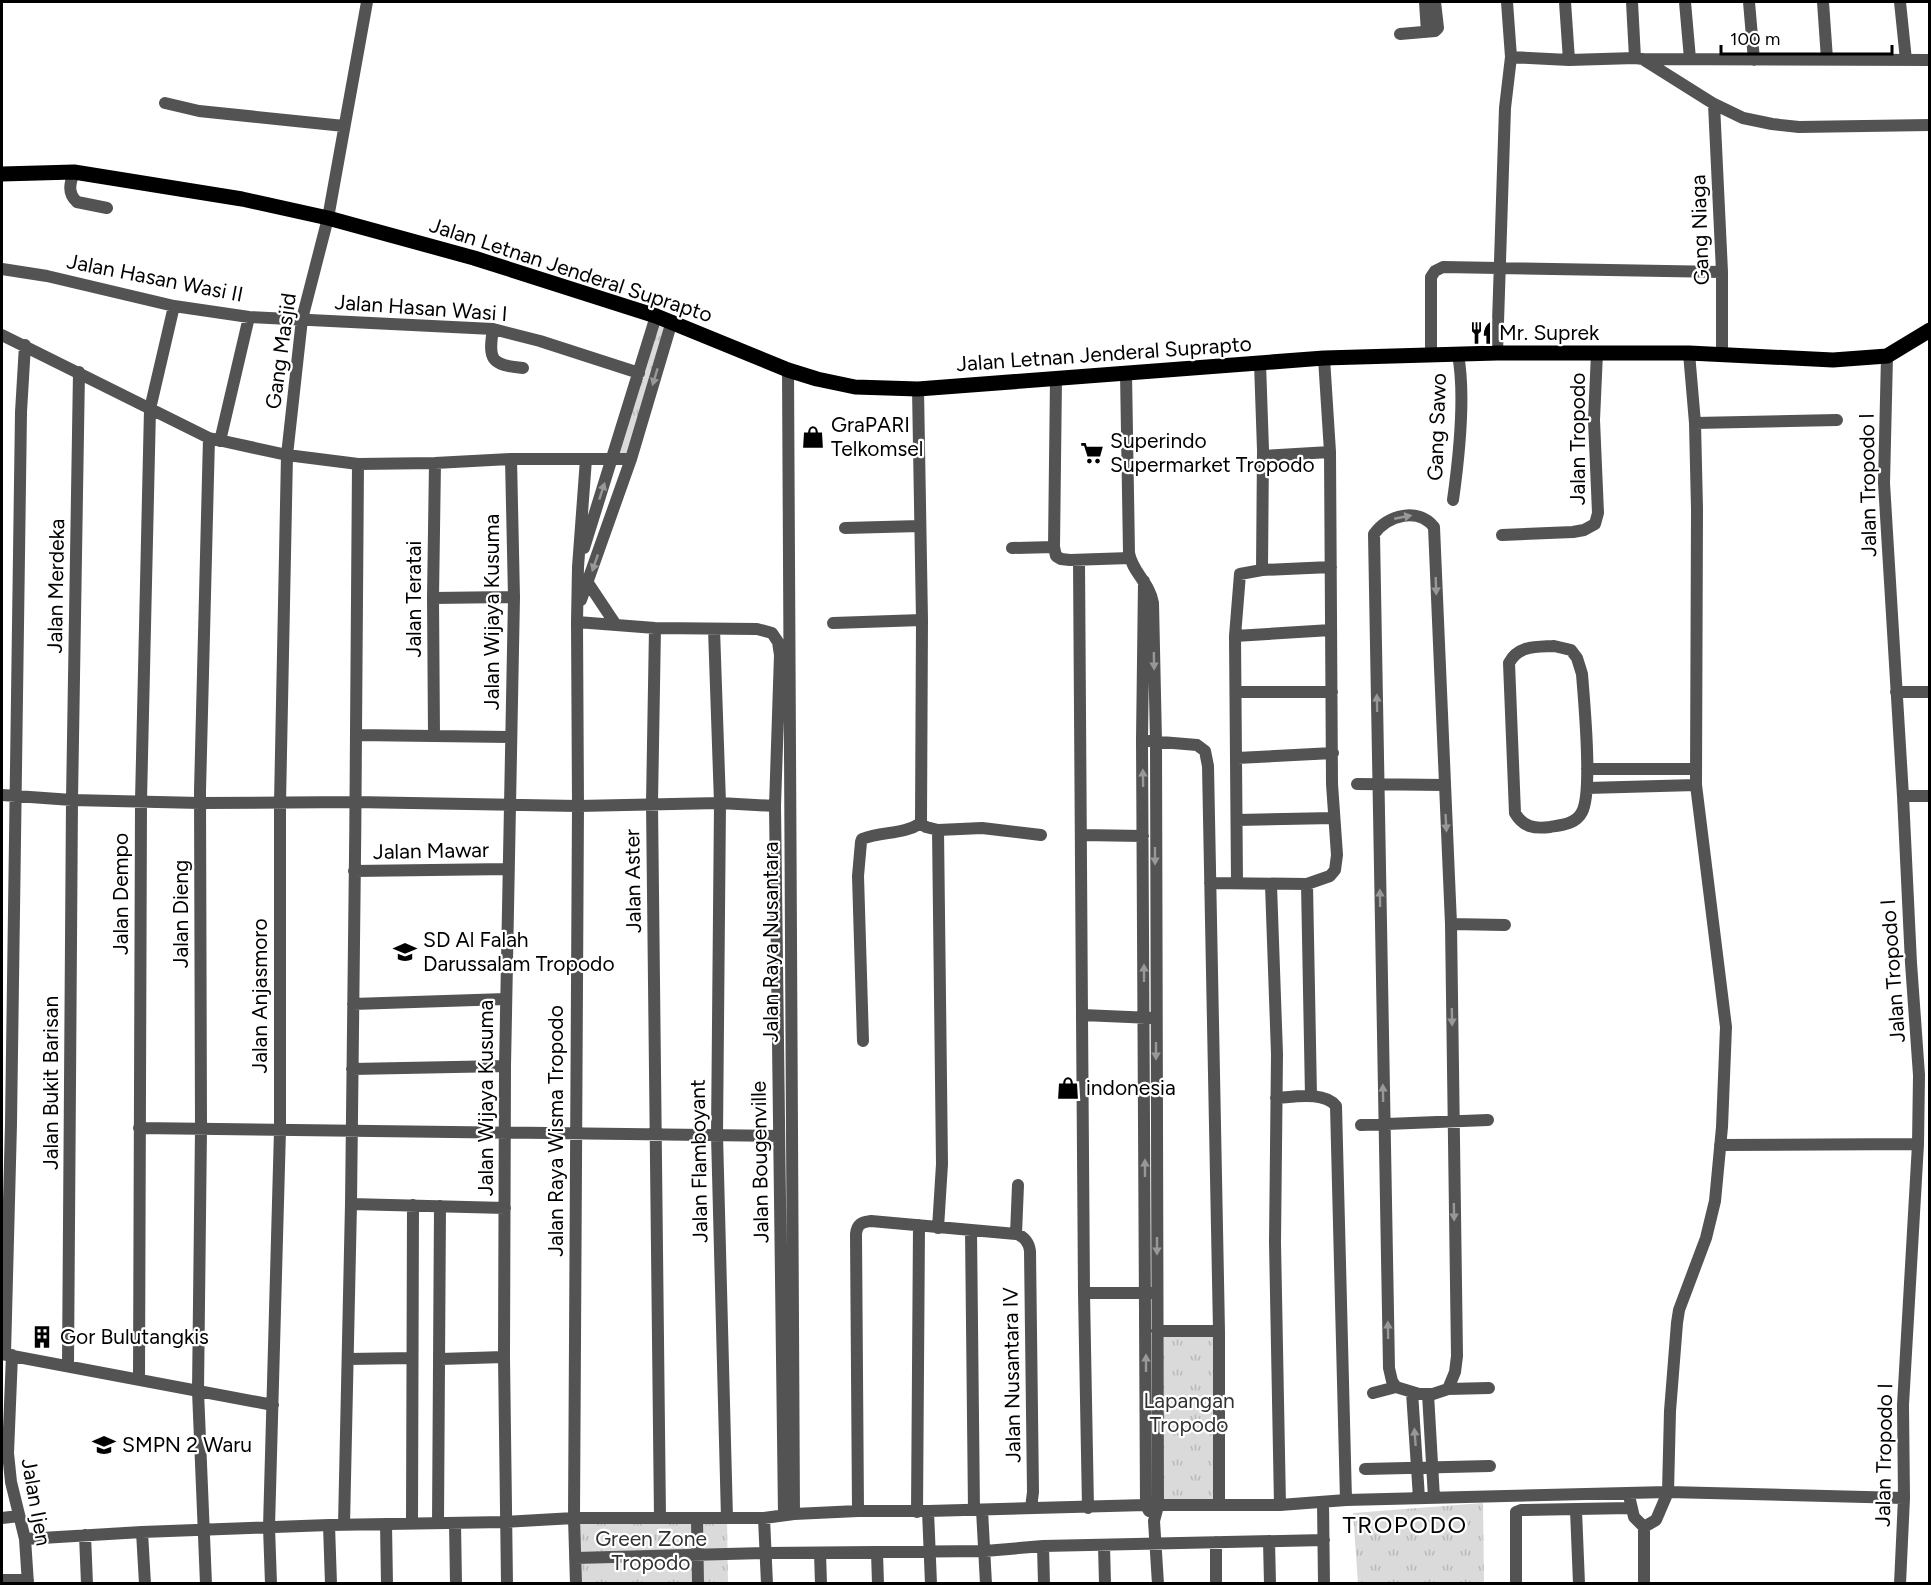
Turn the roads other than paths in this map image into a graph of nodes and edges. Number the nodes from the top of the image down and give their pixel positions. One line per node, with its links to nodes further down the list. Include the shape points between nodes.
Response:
1 (367, 2): 24 (street, Gang Masjid)
2 (1425, 2): 11 (street)
3 (1435, 2): 11 (street, via 1438,28)
4 (1507, 2): 13 (street)
5 (1565, 2): 17 (street)
6 (1632, 2): 14 (street)
7 (1685, 2): 15 (street)
8 (1749, 2): 18 (street)
9 (1823, 2): 16 (street)
10 (1900, 2): 19 (street)
11 (1427, 32): 12 (street)
12 (1400, 33)
13 (1511, 57): 17 (street); 30 (street, via 1505,108)
14 (1639, 58): 15 (street); 17 (street); 22 (street)
15 (1690, 59): 18 (street)
16 (1827, 59): 18 (street); 19 (street)
17 (1569, 60)
18 (1754, 60)
19 (1906, 60): 20 (street)
20 (1929, 60)
21 (165, 104): 24 (street)
22 (1714, 104): 23 (street, via 1743,118 1799,127); 31 (street, Gang Niaga)
23 (1929, 125)
24 (344, 126): 28 (street, Gang Masjid)
25 (74, 172): 26 (main road, Jalan Letnan Jenderal Suprapto); 27 (street, via 70,183 74,199); 28 (main road, Jalan Letnan Jenderal Suprapto, via 242,199)
26 (2, 174)
27 (107, 208)
28 (328, 218): 33 (main road, Jalan Letnan Jenderal Suprapto, via 474,258); 35 (street, Gang Masjid)
29 (2, 269): 32 (street, Jalan Hasan Wasi II)
30 (1501, 269): 31 (street); 41 (street); 46 (street, via 1443,267 1432,274)
31 (1722, 272): 44 (street, Gang Niaga)
32 (174, 306): 34 (street, Jalan Hasan Wasi II); 57 (street, Jalan Dempo)
33 (657, 316): 36 (main road, Jalan Letnan Jenderal Suprapto); 53 (street)
34 (249, 317): 35 (street, Jalan Hasan Wasi II); 60 (street, Jalan Dieng)
35 (302, 319): 37 (street, Jalan Hasan Wasi I); 67 (street, Gang Masjid)
36 (672, 321): 51 (main road, Jalan Letnan Jenderal Suprapto); 66 (street, one-way to 66)
37 (493, 329): 50 (street, via 490,348 495,362); 53 (street, Jalan Hasan Wasi I)
38 (1929, 330): 47 (main road, Jalan Letnan Jenderal Suprapto)
39 (2, 335): 40 (street)
40 (25, 345): 52 (street); 115 (street, Jalan Ijen)
41 (1497, 353): 42 (main road, Jalan Letnan Jenderal Suprapto); 45 (main road, Jalan Letnan Jenderal Suprapto)
42 (1597, 353): 43 (main road, Jalan Letnan Jenderal Suprapto); 73 (street, Jalan Tropodo, via 1595,524 1573,532)
43 (1689, 353): 44 (main road, Jalan Letnan Jenderal Suprapto); 59 (street)
44 (1722, 354): 47 (main road, Jalan Letnan Jenderal Suprapto, via 1833,360)
45 (1458, 355): 46 (main road, Jalan Letnan Jenderal Suprapto); 70 (street, Gang Sawo, via 1459,456)
46 (1431, 356): 48 (main road, Jalan Letnan Jenderal Suprapto)
47 (1887, 356): 96 (street, Jalan Tropodo I, via 1884,483)
48 (1324, 358): 49 (main road, Jalan Letnan Jenderal Suprapto); 61 (street)
49 (1260, 363): 54 (main road, Jalan Letnan Jenderal Suprapto); 62 (street)
50 (523, 368)
51 (788, 369): 56 (main road, Jalan Letnan Jenderal Suprapto, via 855,387); 216 (street, Jalan Raya Nusantara)
52 (79, 372): 57 (street); 116 (street, Jalan Merdeka)
53 (639, 373): 65 (street)
54 (1126, 373): 55 (main road, Jalan Letnan Jenderal Suprapto); 76 (street)
55 (1056, 378): 56 (main road, Jalan Letnan Jenderal Suprapto); 74 (street)
56 (918, 389): 71 (street)
57 (150, 409): 60 (street); 117 (street, Jalan Dempo)
58 (1837, 420): 59 (street)
59 (1695, 423): 106 (street)
60 (214, 439): 67 (street); 119 (street, Jalan Dieng)
61 (1330, 452): 62 (street); 79 (street)
62 (1263, 456): 80 (street)
63 (511, 459): 64 (street); 68 (street); 83 (street, Jalan Wijaya Kusuma)
64 (586, 459): 65 (street); 78 (street)
65 (613, 459): 66 (street); 78 (street, one-way to 65)
66 (631, 459): 82 (street, one-way to 82)
67 (287, 460): 69 (street); 120 (street, Jalan Anjasmoro)
68 (435, 463): 69 (street); 84 (street, Jalan Teratai)
69 (358, 464): 98 (street)
70 (1453, 500)
71 (920, 526): 72 (street); 86 (street)
72 (845, 528)
73 (1502, 535)
74 (1054, 547): 75 (street); 77 (street, via 1059,559)
75 (1012, 548)
76 (1130, 558): 77 (street); 81 (street)
77 (1079, 560): 131 (street)
78 (578, 567): 85 (street, Jalan Raya Wisma Tropodo)
79 (1331, 567): 80 (street); 92 (street)
80 (1263, 570): 93 (street, via 1240,574)
81 (1143, 580): 101 (street); 102 (street, one-way to 102, via 1150,588 1153,603)
82 (588, 583): 85 (street); 89 (street)
83 (514, 597): 84 (street); 100 (street, Jalan Wijaya Kusuma)
84 (433, 598): 99 (street, Jalan Teratai)
85 (578, 606): 87 (street, Jalan Raya Wisma Tropodo)
86 (922, 620): 88 (street); 128 (street)
87 (577, 622): 89 (street); 124 (street, Jalan Raya Wisma Tropodo)
88 (833, 623)
89 (616, 625): 90 (street)
90 (655, 628): 91 (street); 121 (street, Jalan Aster)
91 (714, 629): 122 (street, Jalan Flamboyant); 125 (street, Jalan Bougenville, via 766,630 778,642)
92 (1331, 630): 93 (street); 95 (street)
93 (1235, 636): 94 (street)
94 (1236, 692): 95 (street); 104 (street)
95 (1332, 692): 103 (street)
96 (1896, 692): 97 (street); 113 (street, Jalan Tropodo I)
97 (1929, 692)
98 (357, 735): 99 (street); 118 (street)
99 (434, 735): 100 (street)
100 (510, 737): 123 (street, Jalan Wijaya Kusuma)
101 (1142, 740): 102 (street); 132 (street, one-way to 101)
102 (1156, 741): 135 (street, via 1197,744 1205,751); 144 (street, one-way to 144)
103 (1333, 753): 104 (street); 126 (street)
104 (1237, 758): 127 (street)
105 (1587, 769): 106 (street); 111 (street); 111 (street, via 1582,675 1577,658 1571,650 1554,646 1519,651 1509,663 1515,813 1529,827 1563,825 1582,812)
106 (1695, 769): 110 (street)
107 (1357, 784): 108 (street)
108 (1378, 784): 109 (street); 109 (street, one-way to 109, via 1374,534 1390,520 1409,514 1428,520 1434,527); 154 (street, one-way to 108)
109 (1444, 785): 139 (street, one-way to 139)
110 (1695, 785): 111 (street); 165 (street, via 1726,1027)
111 (1587, 788)
112 (2, 795): 115 (street)
113 (1903, 796): 114 (street); 148 (street, Jalan Tropodo I, via 1911,963)
114 (1929, 796)
115 (17, 797): 116 (street); 153 (street, Jalan Ijen)
116 (72, 800): 117 (street); 185 (street, Jalan Bukit Barisan)
117 (141, 801): 119 (street); 156 (street, Jalan Dempo)
118 (354, 802): 120 (street); 123 (street); 134 (street)
119 (200, 803): 120 (street); 157 (street, Jalan Dieng)
120 (280, 803): 158 (street, Jalan Anjasmoro)
121 (652, 803): 122 (street); 124 (street); 162 (street, Jalan Aster)
122 (720, 803): 125 (street); 163 (street, Jalan Flamboyant)
123 (511, 804): 124 (street); 133 (street, Jalan Wijaya Kusuma)
124 (578, 806): 161 (street, Jalan Raya Wisma Tropodo)
125 (775, 806): 164 (street, Jalan Bougenville)
126 (1334, 818): 127 (street); 137 (street, via 1335,870 1330,876)
127 (1237, 820): 136 (street)
128 (921, 823): 129 (street); 145 (street, via 910,830 872,836 861,842 858,876)
129 (938, 830): 130 (street, via 982,828); 173 (street, via 942,1164)
130 (1041, 835)
131 (1081, 836): 132 (street); 143 (street)
132 (1143, 836): 144 (street, one-way to 132)
133 (509, 869): 134 (street, Jalan Mawar); 141 (street, Jalan Wijaya Kusuma)
134 (354, 871): 142 (street)
135 (1210, 883): 136 (street); 179 (street)
136 (1237, 883): 138 (street)
137 (1307, 884): 138 (street); 149 (street)
138 (1271, 885): 150 (street)
139 (1451, 924): 140 (street); 152 (street, one-way to 152)
140 (1505, 925)
141 (506, 999): 142 (street); 146 (street, Jalan Wijaya Kusuma)
142 (353, 1004): 147 (street)
143 (1082, 1015): 144 (street); 176 (street)
144 (1150, 1018): 177 (street)
145 (863, 1041)
146 (505, 1066): 147 (street); 160 (street, Jalan Wijaya Kusuma)
147 (352, 1069): 159 (street)
148 (1924, 1074): 166 (street, Jalan Tropodo I)
149 (1311, 1096): 150 (street); 204 (street, via 1332,1102 1337,1112)
150 (1276, 1098): 207 (street)
151 (1488, 1120): 152 (street)
152 (1453, 1121): 154 (street); 189 (street, one-way to 189, via 1457,1356)
153 (6, 1124): 180 (street, Jalan Ijen)
154 (1383, 1124): 155 (street); 187 (street, one-way to 154, via 1389,1368)
155 (1361, 1125)
156 (139, 1128): 157 (street); 186 (street, Jalan Dempo)
157 (201, 1129): 158 (street); 190 (street, Jalan Dieng)
158 (280, 1130): 159 (street); 194 (street, Jalan Anjasmoro)
159 (352, 1131): 160 (street); 168 (street)
160 (505, 1133): 161 (street); 171 (street, Jalan Wijaya Kusuma)
161 (576, 1134): 162 (street); 219 (street, Jalan Raya Wisma Tropodo)
162 (656, 1135): 163 (street); 220 (street, Jalan Aster)
163 (717, 1135): 164 (street); 221 (street, Jalan Flamboyant)
164 (779, 1136): 216 (street, Jalan Bougenville)
165 (1720, 1144): 166 (street); 199 (street, via 1708,1230 1677,1323)
166 (1918, 1144): 203 (street, Jalan Tropodo I, via 1903,1406)
167 (1018, 1185): 175 (street)
168 (351, 1204): 169 (street); 183 (street)
169 (413, 1206): 170 (street); 182 (street)
170 (440, 1206): 171 (street); 184 (street)
171 (505, 1208): 181 (street, Jalan Wijaya Kusuma)
172 (919, 1225): 173 (street); 214 (street, via 864,1221 857,1229); 215 (street)
173 (938, 1228): 174 (street)
174 (971, 1230): 175 (street); 212 (street)
175 (1016, 1234): 209 (street, Jalan Nusantara IV, via 1027,1242 1030,1251)
176 (1083, 1293): 177 (street); 210 (street)
177 (1152, 1293): 178 (street); 208 (street, one-way to 177)
178 (1157, 1331): 179 (street); 208 (street)
179 (1220, 1331): 206 (street)
180 (6, 1354): 185 (street); 217 (street, Jalan Ijen, via 8,1453)
181 (504, 1357): 184 (street); 224 (street, Jalan Wijaya Kusuma)
182 (412, 1358): 183 (street); 228 (street)
183 (348, 1359): 230 (street)
184 (440, 1359): 225 (street)
185 (68, 1366): 186 (street)
186 (139, 1380): 190 (street)
187 (1396, 1387): 191 (street); 192 (street)
188 (1490, 1388): 189 (street)
189 (1448, 1389): 193 (street)
190 (198, 1391): 194 (street); 233 (street, Jalan Dieng)
191 (1412, 1392): 193 (street); 197 (street, one-way to 191)
192 (1373, 1393)
193 (1428, 1394): 195 (street)
194 (273, 1405): 231 (street, Jalan Anjasmoro)
195 (1432, 1466): 196 (street); 197 (street); 202 (street)
196 (1490, 1466)
197 (1417, 1467): 198 (street); 201 (street)
198 (1365, 1468)
199 (1668, 1491): 200 (street); 203 (street); 232 (street, via 1661,1513)
200 (1629, 1493): 202 (street); 211 (street)
201 (1419, 1498): 202 (street); 204 (street)
202 (1434, 1498)
203 (1904, 1498): 276 (street, Jalan Tropodo I)
204 (1346, 1500): 205 (street)
205 (1323, 1502): 207 (street); 237 (street)
206 (1219, 1505): 207 (street); 208 (street)
207 (1280, 1505)
208 (1152, 1506): 210 (street); 240 (street)
209 (1031, 1508): 210 (street); 212 (street)
210 (1088, 1508)
211 (1630, 1508): 213 (street); 232 (street)
212 (978, 1510): 215 (street); 244 (street)
213 (1576, 1510): 273 (street, via 1521,1510 1515,1514); 274 (street)
214 (858, 1511): 215 (street); 216 (street)
215 (923, 1512): 243 (street)
216 (787, 1513): 223 (street)
217 (19, 1516): 218 (street); 236 (street, Jalan Ijen)
218 (2, 1518)
219 (574, 1518): 220 (street); 224 (street); 249 (street, Jalan Raya Wisma Tropodo)
220 (660, 1518): 222 (street)
221 (727, 1518): 222 (street); 223 (street)
222 (697, 1519): 248 (street)
223 (764, 1520): 246 (street)
224 (505, 1522): 226 (street); 259 (street, Jalan Wijaya Kusuma)
225 (438, 1523): 226 (street); 228 (street)
226 (455, 1523): 258 (street)
227 (386, 1524): 228 (street); 230 (street); 257 (street)
228 (412, 1524)
229 (329, 1525): 230 (street); 231 (street); 256 (street)
230 (344, 1525)
231 (269, 1527): 233 (street); 255 (street, Jalan Anjasmoro)
232 (1644, 1527): 275 (street)
233 (204, 1530): 234 (street); 254 (street, Jalan Dieng)
234 (142, 1532): 235 (street); 253 (street)
235 (85, 1535): 236 (street); 252 (street)
236 (25, 1539): 251 (street, Jalan Ijen)
237 (1324, 1540): 238 (street); 272 (street)
238 (1269, 1541): 239 (street); 271 (street)
239 (1216, 1542): 240 (street); 270 (street)
240 (1156, 1544): 241 (street); 269 (street)
241 (1104, 1545): 242 (street); 268 (street)
242 (1043, 1546): 244 (street); 267 (street)
243 (929, 1551): 244 (street); 245 (street); 265 (street)
244 (985, 1551): 266 (street)
245 (877, 1552): 247 (street); 264 (street)
246 (766, 1553): 247 (street); 248 (street); 262 (street)
247 (820, 1553): 263 (street)
248 (698, 1555): 249 (street); 261 (street)
249 (575, 1558): 260 (street, Jalan Raya Wisma Tropodo)
250 (2, 1580): 251 (street)
251 (28, 1582)
252 (87, 1584)
253 (145, 1584)
254 (206, 1584)
255 (271, 1584)
256 (331, 1584)
257 (387, 1584)
258 (456, 1584)
259 (507, 1584)
260 (576, 1584)
261 (698, 1584)
262 (767, 1584)
263 (821, 1584)
264 (878, 1584)
265 (930, 1584)
266 (986, 1584)
267 (1044, 1584)
268 (1105, 1584)
269 (1158, 1584)
270 (1216, 1584)
271 (1270, 1584)
272 (1324, 1584)
273 (1516, 1584)
274 (1579, 1584)
275 (1644, 1584)
276 (1900, 1584)

